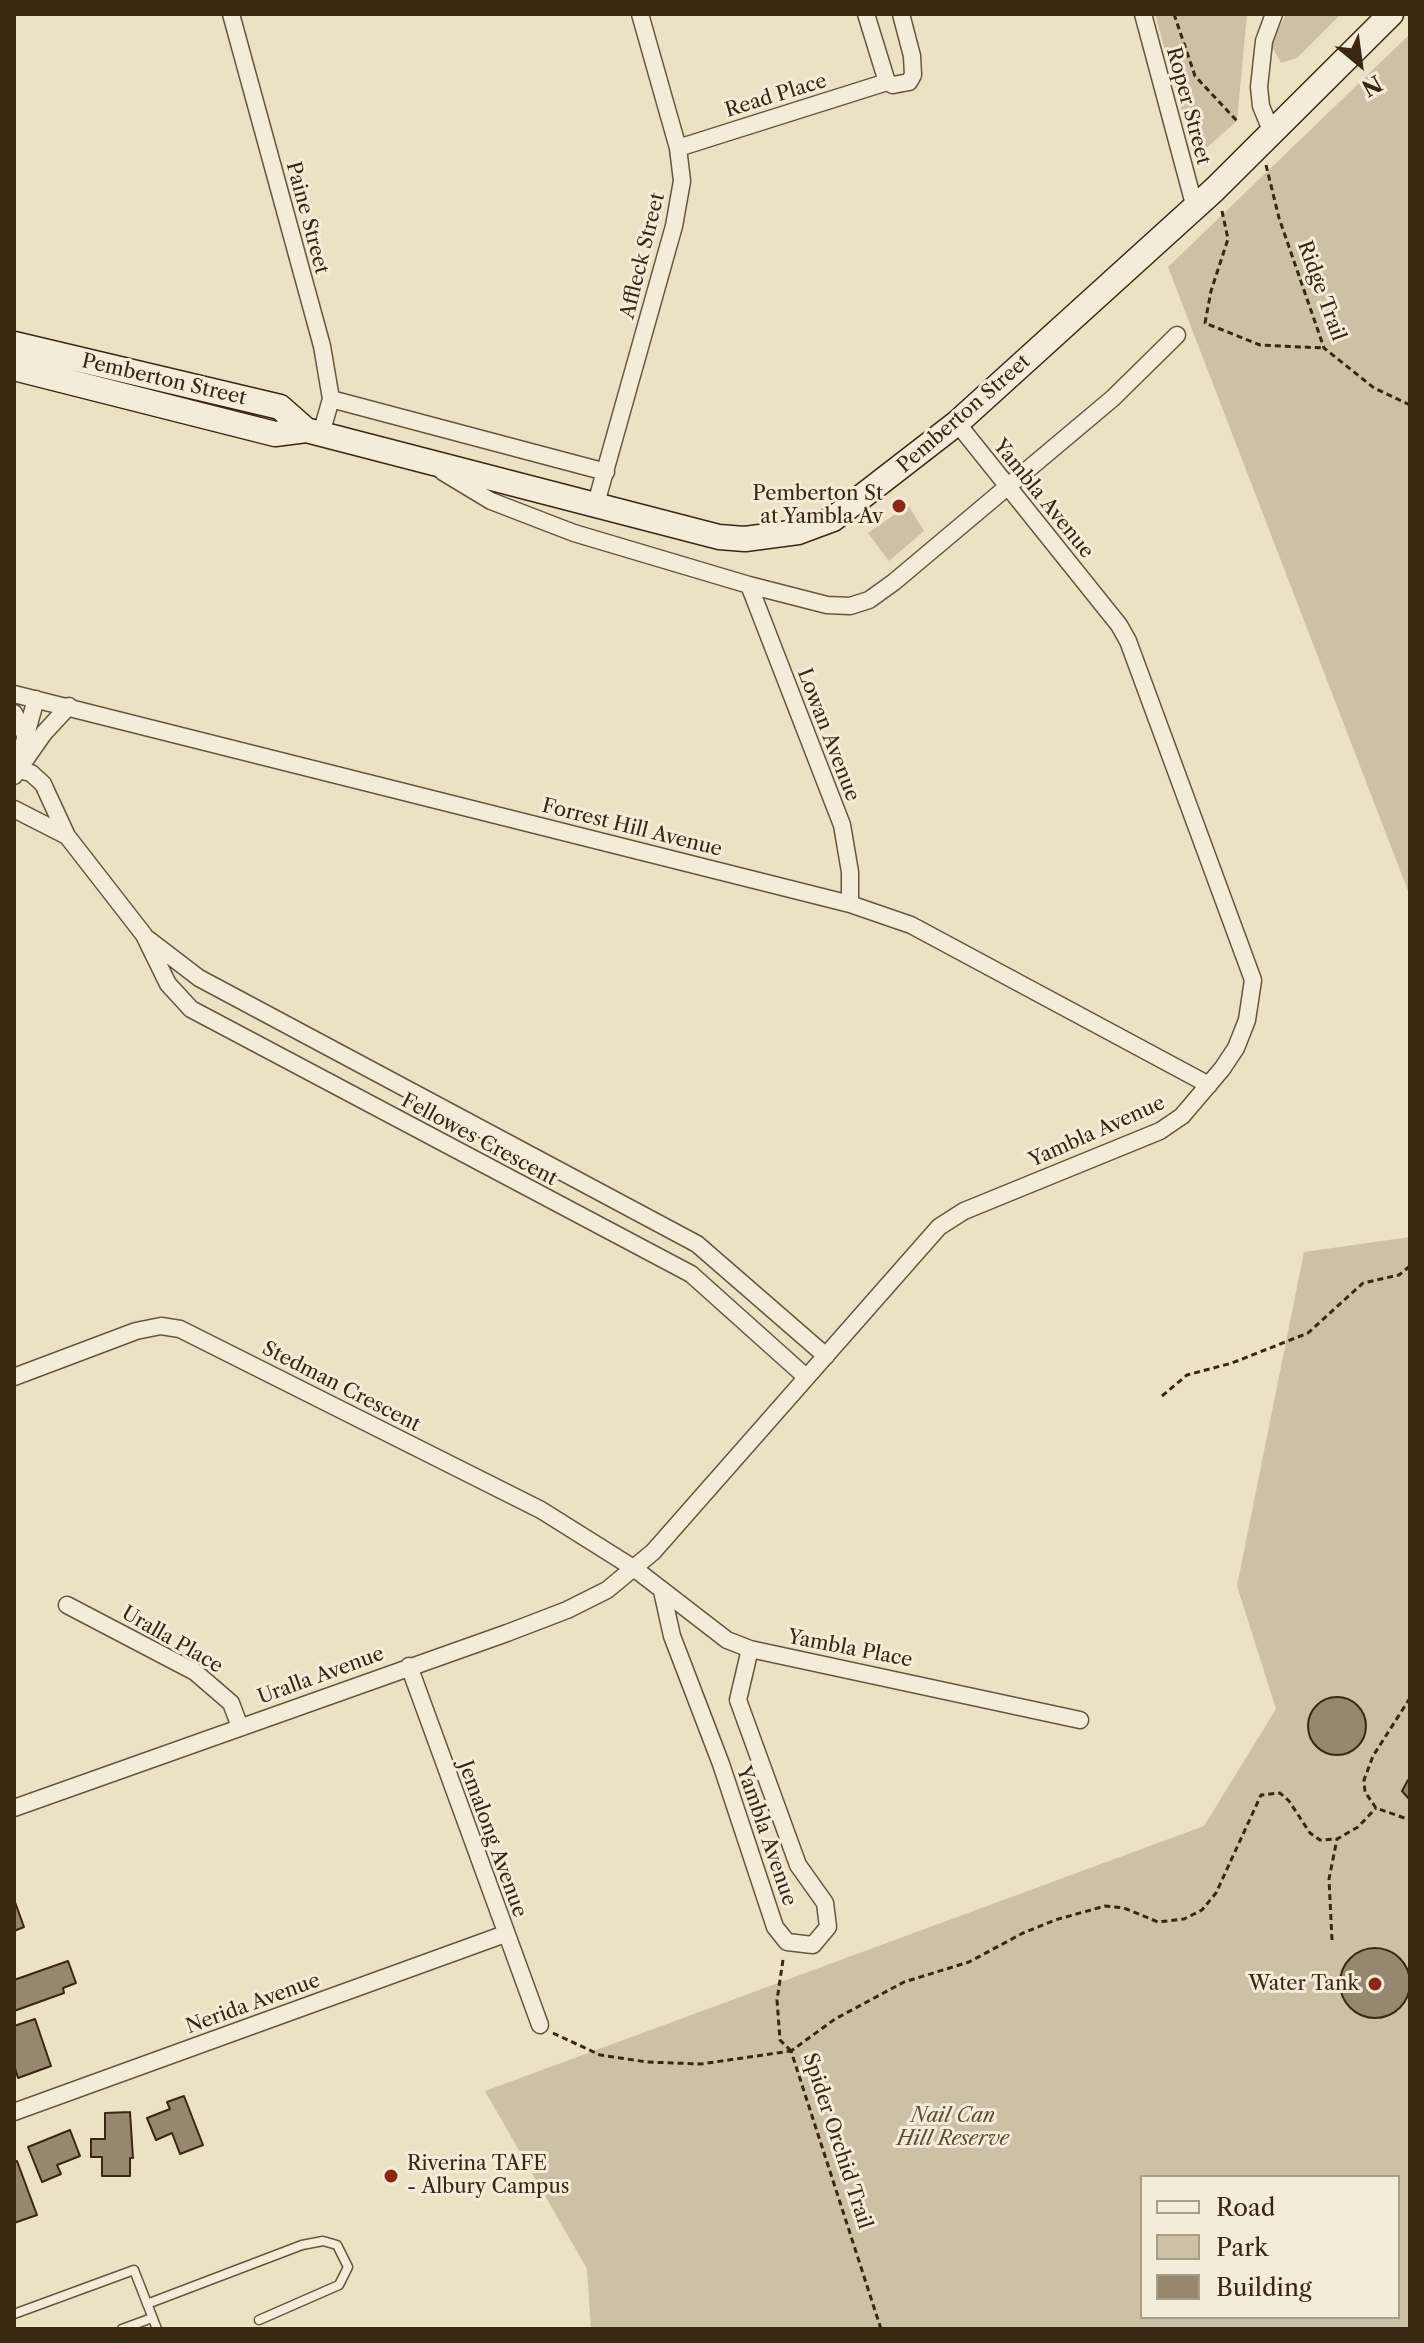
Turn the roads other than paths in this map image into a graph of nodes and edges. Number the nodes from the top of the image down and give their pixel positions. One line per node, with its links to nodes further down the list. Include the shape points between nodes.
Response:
1 (231, 14): 16 (street, Paine Street, via 322,346)
2 (640, 14): 10 (street, Affleck Street)
3 (866, 14): 8 (street)
4 (901, 14): 8 (street, Read Place, via 913,75 902,85)
5 (1143, 14): 11 (street, Roper Street)
6 (1274, 14): 9 (street, via 1264,41 1259,87)
7 (1391, 14): 9 (main road, Pemberton Street)
8 (887, 82): 10 (street, Read Place)
9 (1264, 141): 11 (main road, Pemberton Street)
10 (678, 148): 20 (street, Affleck Street, via 682,181 674,226)
11 (1195, 208): 17 (main road, Pemberton Street)
12 (1177, 335): 21 (street, Pemberton Street, via 1113,398)
13 (14, 344): 15 (main road, Pemberton Street)
14 (14, 368): 15 (main road, Pemberton Street)
15 (84, 374): 18 (main road, Pemberton Street, via 275,434)
16 (331, 399): 18 (street, Paine Street); 20 (street)
17 (957, 423): 21 (street, Yambla Avenue); 22 (main road, Pemberton Street, via 833,519 798,532 719,537)
18 (314, 432): 19 (main road, Pemberton Street)
19 (428, 463): 22 (main road, Pemberton Street); 23 (street, Pemberton Street, via 491,501 526,515)
20 (606, 472): 22 (street, Affleck Street)
21 (1006, 486): 23 (street, Pemberton Street, via 883,591 859,604 827,605); 34 (street, Yambla Avenue, via 1128,641 1248,965 1253,999 1247,1020 1236,1048)
22 (595, 507)
23 (749, 585): 32 (street, Lowan Avenue, via 842,825)
24 (14, 694): 25 (street, Forrest Hill Avenue)
25 (36, 699): 26 (street, Forrest Hill Avenue); 28 (street)
26 (69, 706): 29 (street); 32 (street, Forrest Hill Avenue)
27 (14, 713): 28 (street)
28 (26, 737): 29 (street)
29 (16, 773): 31 (street, Fellowes Crescent, via 31,773 43,784)
30 (14, 809): 31 (street, Fellowes Crescent)
31 (67, 836): 33 (street, Fellowes Crescent)
32 (850, 904): 34 (street, Forrest Hill Avenue, via 911,925)
33 (144, 935): 35 (street, Fellowes Crescent, via 199,978 697,1244); 37 (street, Fellowes Crescent, via 168,984 191,1009 691,1274)
34 (1209, 1085): 35 (street, Yambla Avenue, via 1182,1116 1160,1131 951,1219 919,1248)
35 (826, 1356): 37 (street, Yambla Avenue)
36 (14, 1377): 38 (street, Stedman Crescent, via 136,1331 180,1329 541,1510)
37 (806, 1377): 38 (street, Yambla Avenue)
38 (635, 1569): 39 (street, Yambla Place); 42 (street, Uralla Avenue, via 567,1610)
39 (662, 1591): 41 (street, Yambla Place, via 707,1627); 41 (street, Yambla Avenue, via 672,1636 775,1927 787,1942 804,1946 825,1935 829,1918 825,1903 798,1865 738,1700)
40 (67, 1605): 44 (street, Uralla Place, via 195,1672 231,1703)
41 (750, 1649): 43 (street, Yambla Place)
42 (409, 1666): 44 (street, Uralla Avenue); 46 (street, Jemalong Avenue)
43 (1080, 1720)
44 (240, 1727): 45 (street, Uralla Avenue)
45 (14, 1808)
46 (505, 1934): 47 (street, Jemalong Avenue); 48 (street, Nerida Avenue)
47 (540, 2025)
48 (14, 2112)
49 (147, 2304): 50 (lane, via 134,2270); 51 (lane); 52 (lane, via 302,2245 337,2245 348,2267 339,2285)
50 (14, 2314)
51 (152, 2318): 53 (lane); 54 (lane)
52 (259, 2320)
53 (122, 2329)
54 (157, 2329)

